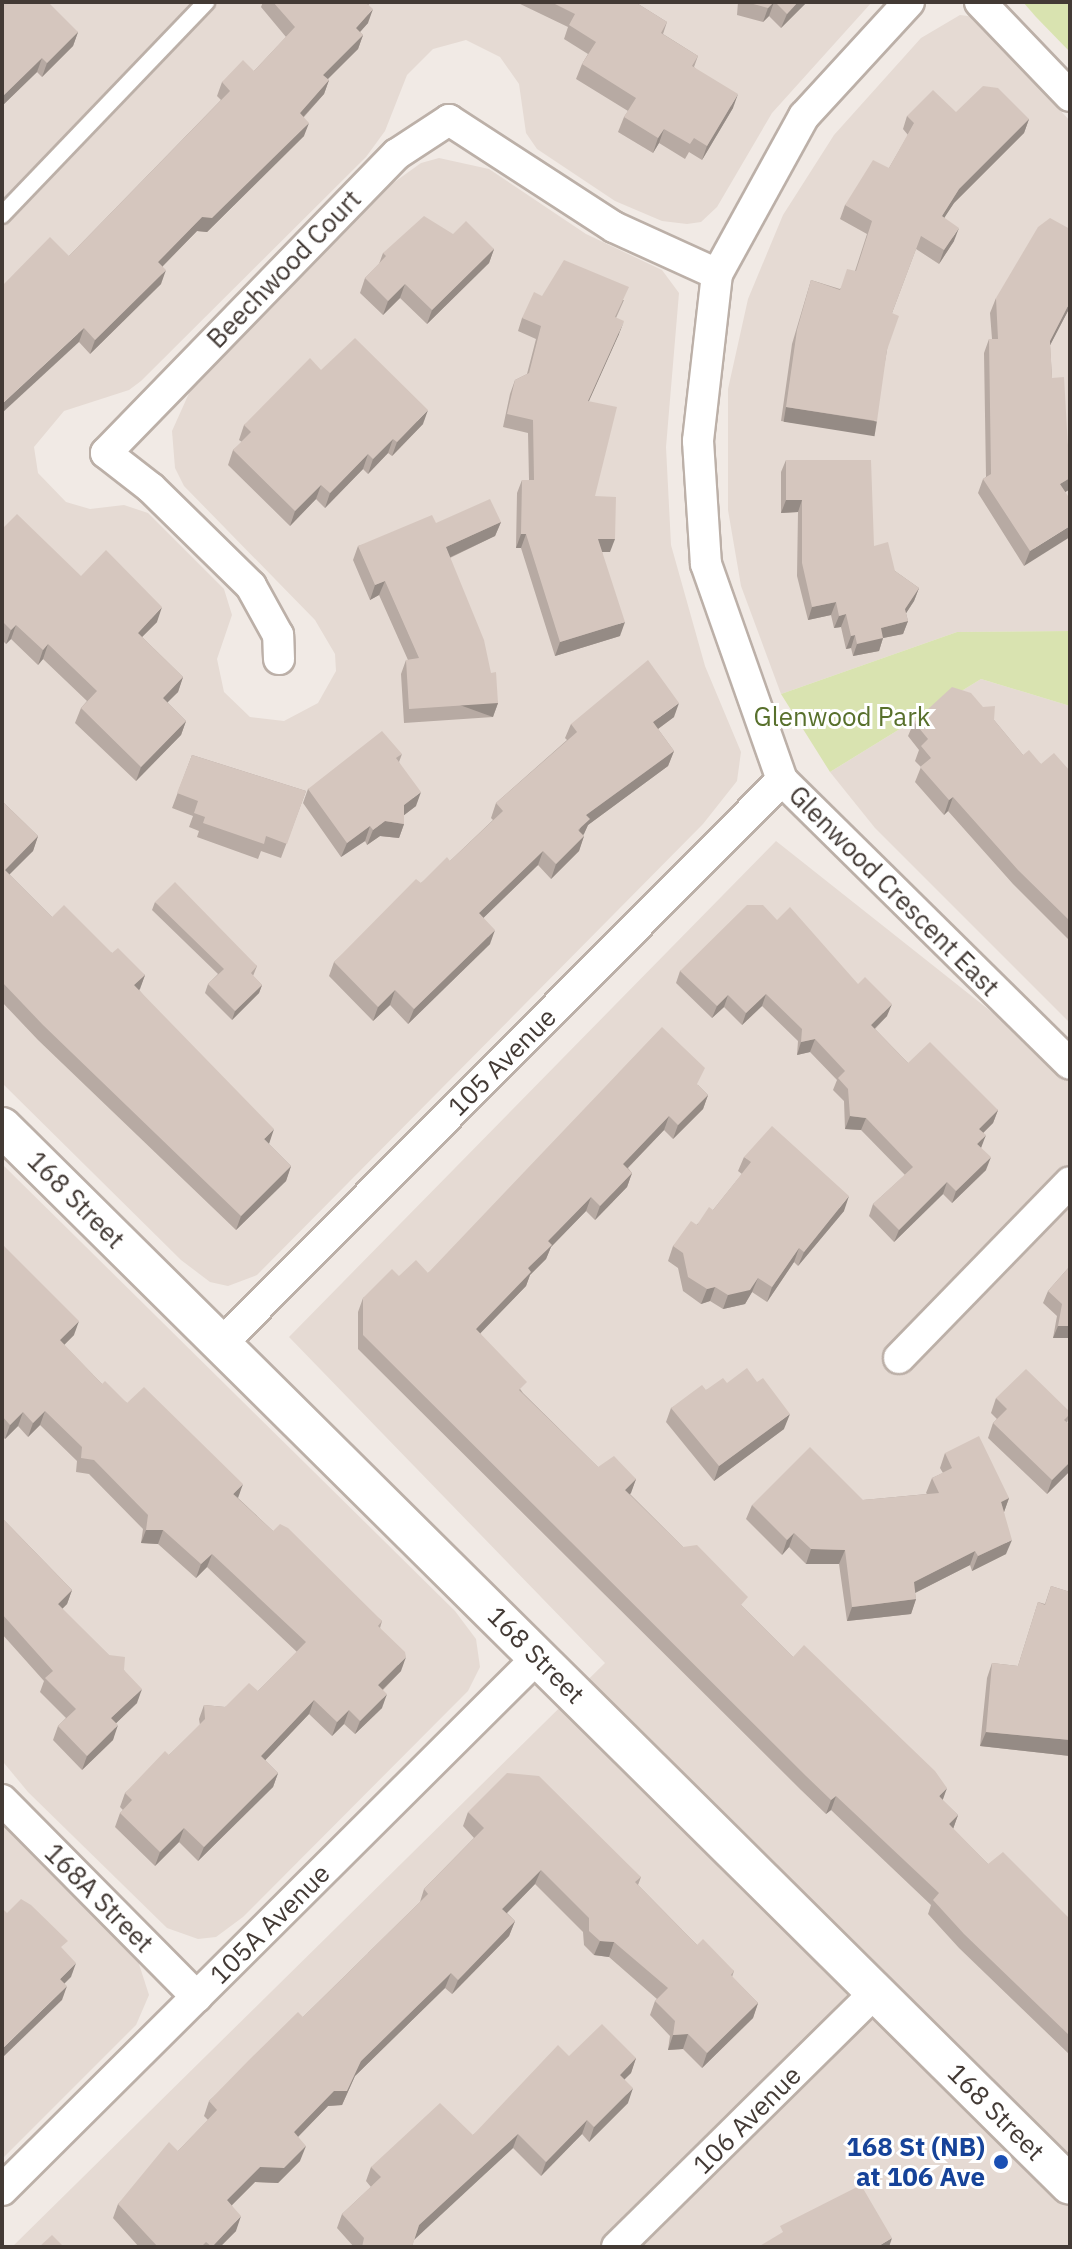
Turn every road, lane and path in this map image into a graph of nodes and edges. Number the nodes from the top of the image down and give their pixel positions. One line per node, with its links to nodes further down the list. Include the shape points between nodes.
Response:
1 (206, 2): 5 (lane)
2 (909, 2): 6 (street, via 804,116)
3 (980, 2): 4 (street)
4 (1070, 96)
5 (2, 215)
6 (717, 274): 7 (street, Beechwood Court, via 614,227 449,120 397,154 106,453 151,488 251,586 278,635); 8 (street, Glenwood Crescent East, via 698,441 706,564)
7 (279, 659)
8 (782, 780): 9 (street, Glenwood Crescent East); 12 (street, 105 Avenue)
9 (1070, 1064)
10 (2, 1127): 12 (street, 168 Street)
11 (1070, 1182): 13 (street)
12 (222, 1343): 14 (street, 168 Street)
13 (899, 1358)
14 (538, 1657): 16 (street, 168 Street); 17 (street, 105A Avenue)
15 (2, 1800): 17 (street, 168A Street)
16 (876, 1992): 18 (street, 168 Street); 20 (street, 106 Avenue)
17 (197, 1997): 19 (street, 105A Avenue)
18 (1070, 2185)
19 (2, 2190)
20 (617, 2247)

